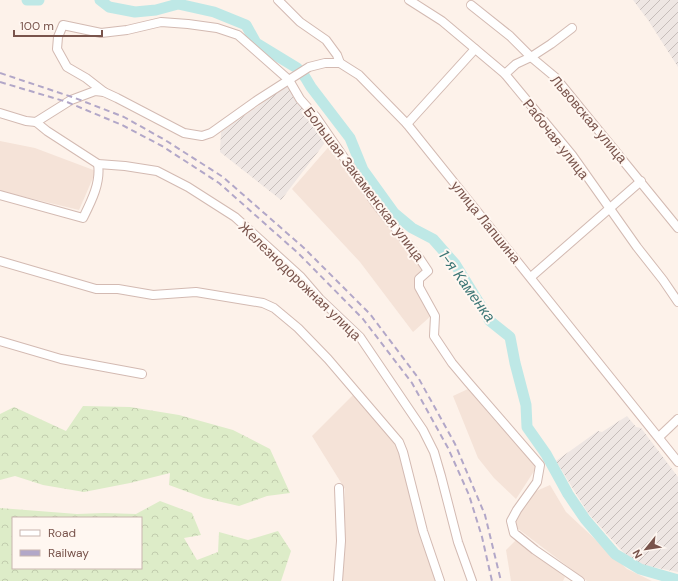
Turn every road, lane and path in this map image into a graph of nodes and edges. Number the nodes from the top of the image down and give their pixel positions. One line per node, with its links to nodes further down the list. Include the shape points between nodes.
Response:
1 (278, 0): 7 (street, улица Лапшина, via 300,22 326,40)
2 (409, 0): 5 (street, Рабочая улица, via 442,21)
3 (471, 5): 6 (street, Львовская улица, via 510,36)
4 (572, 28): 6 (street)
5 (475, 49): 8 (street, Рабочая улица); 13 (street)
6 (531, 57): 8 (street, via 516,64); 15 (street, Львовская улица, via 555,76)
7 (340, 63): 9 (street, via 325,63 309,68); 13 (street, улица Лапшина, via 359,75)
8 (505, 74): 17 (street, Рабочая улица, via 572,155)
9 (289, 80): 10 (street, via 202,136 184,133); 10 (street, Большая Закаменская улица, via 238,35 217,28 161,22 101,33 63,25 57,49 67,67); 28 (street, Большая Закаменская улица, via 376,204 428,271 419,280 419,286 435,316 434,336 452,363 540,465 537,482 511,521 514,532)
10 (104, 92): 12 (street, via 89,92)
11 (0, 113): 12 (street, Железнодорожная улица)
12 (36, 122): 14 (street, Железнодорожная улица)
13 (407, 124): 20 (street, улица Лапшина)
14 (98, 164): 16 (street, via 99,172 93,196 83,218); 31 (street, Железнодорожная улица, via 157,171 235,217 301,277 360,337 423,430 434,452 458,542)
15 (640, 180): 17 (street); 18 (street, Львовская улица)
16 (0, 195)
17 (608, 208): 20 (street); 21 (street, Рабочая улица)
18 (678, 228)
19 (0, 260): 30 (street, via 96,289 118,288 153,296 196,292 274,308 298,328 399,442 423,531)
20 (531, 277): 25 (street, улица Лапшина)
21 (678, 302)
22 (0, 341): 23 (street, via 61,359)
23 (142, 374)
24 (678, 419): 25 (street)
25 (659, 437): 26 (street, улица Лапшина)
26 (678, 462)
27 (339, 488): 29 (street, via 341,541)
28 (569, 578): 32 (street)
29 (338, 581)
30 (440, 581)
31 (472, 581)
32 (580, 581)

